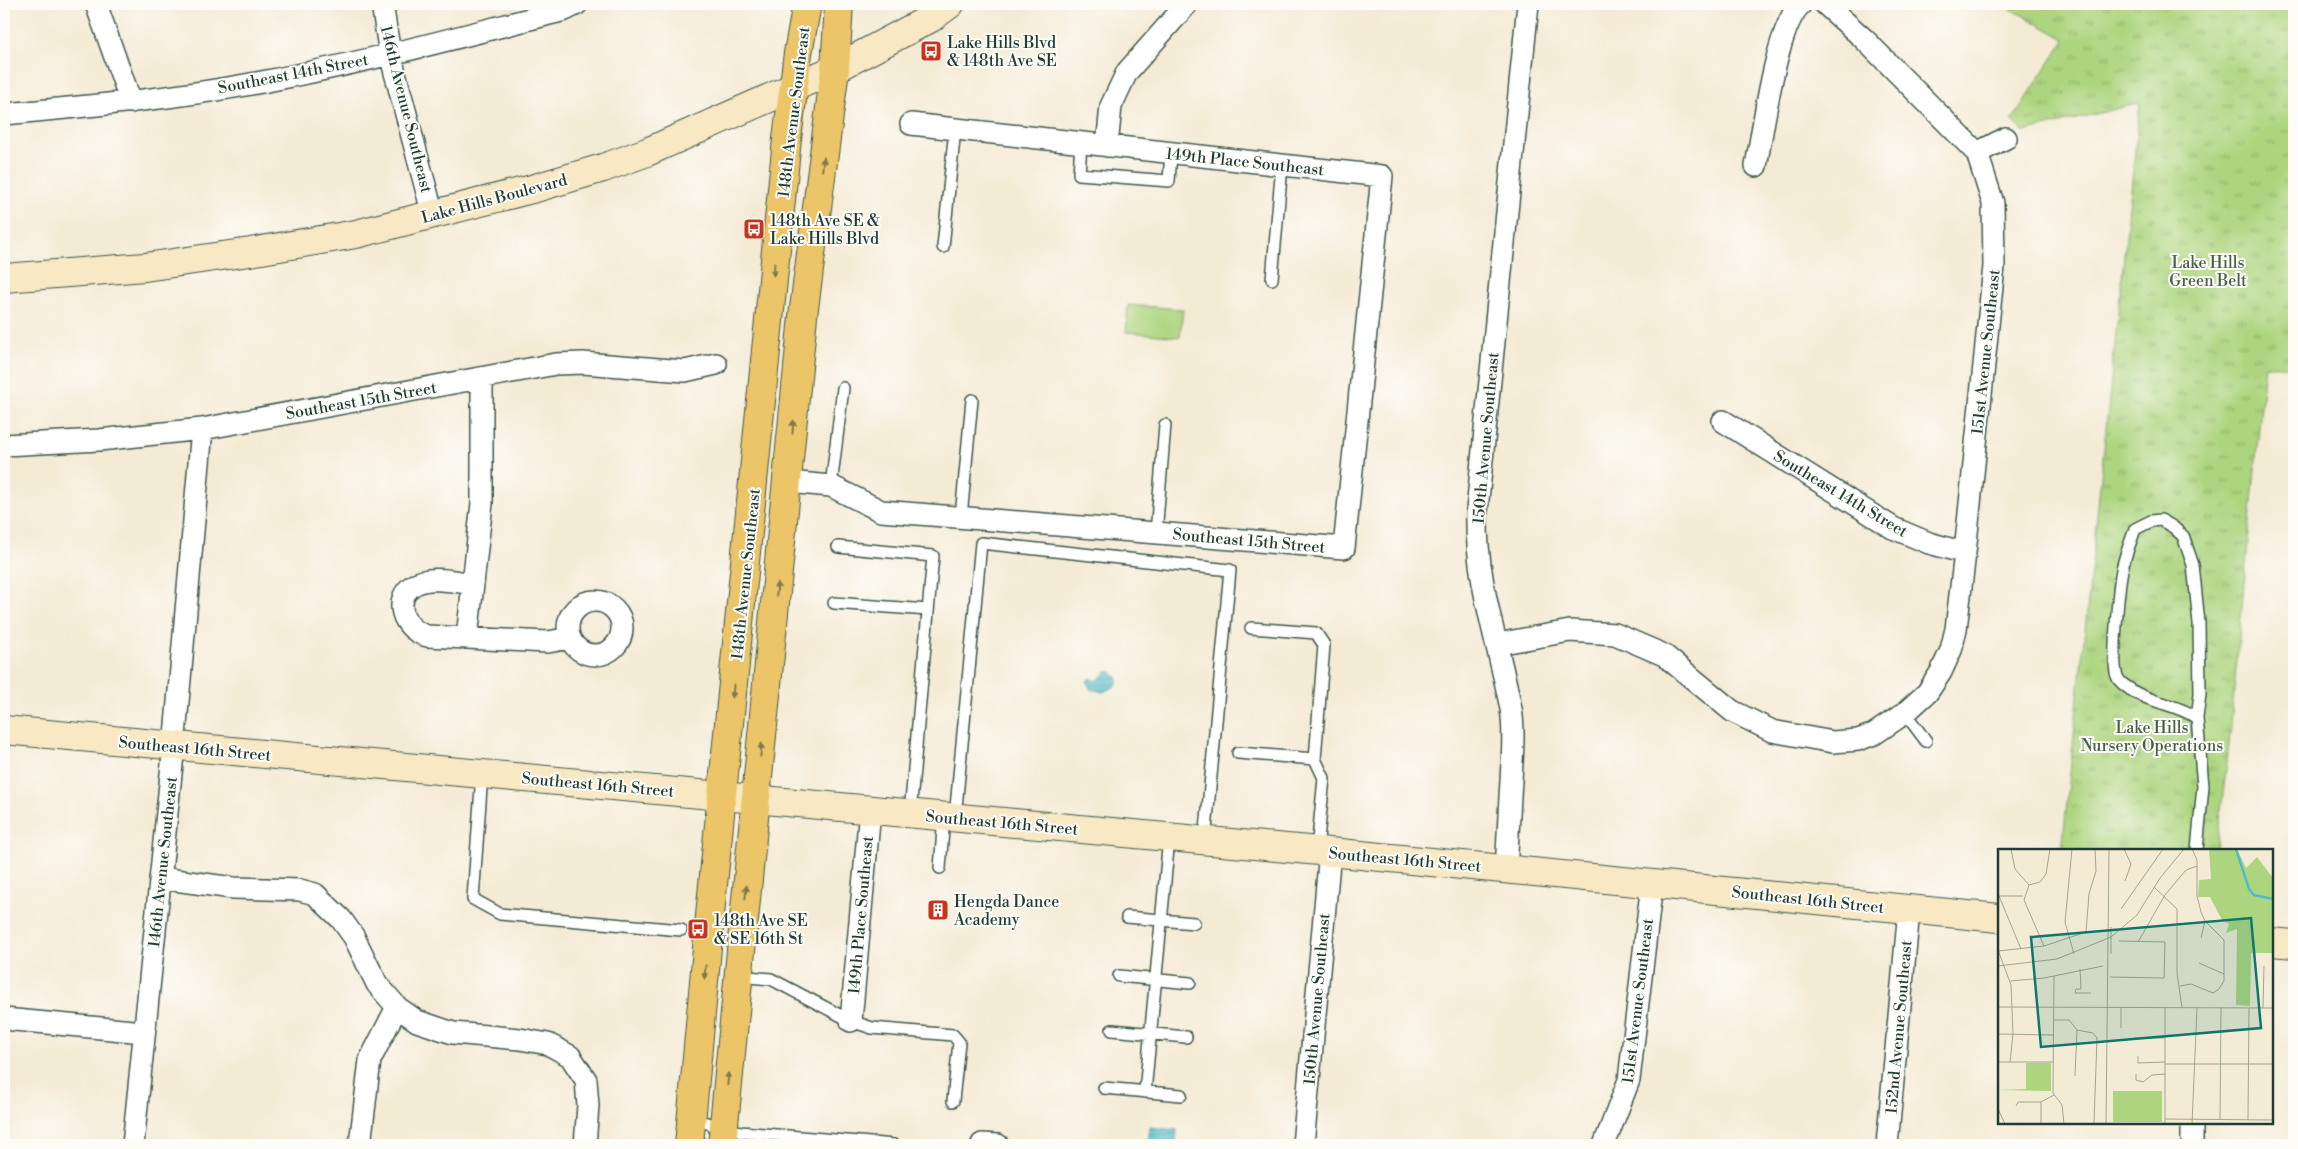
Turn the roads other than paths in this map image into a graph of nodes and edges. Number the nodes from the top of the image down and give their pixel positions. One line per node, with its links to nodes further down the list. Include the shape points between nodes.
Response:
1 (96, 4): 14 (street)
2 (382, 4): 11 (street, 146th Avenue Southeast)
3 (577, 4): 11 (street, Southeast 14th Street, via 565,10)
4 (807, 4): 12 (main road, via 815,14 823,54); 13 (main road, 148th Avenue Southeast)
5 (839, 4): 12 (main road, 148th Avenue Southeast)
6 (950, 4): 12 (street, Lake Hills Boulevard, via 931,18)
7 (1187, 4): 20 (street, via 1127,72 1111,106)
8 (1528, 4): 51 (street, 150th Avenue Southeast, via 1477,510 1476,542 1483,593)
9 (1801, 4): 24 (street, via 1784,36)
10 (1825, 4): 22 (street, 151st Avenue Southeast, via 1951,124)
11 (390, 54): 14 (street, Southeast 14th Street, via 266,81); 26 (street, 146th Avenue Southeast)
12 (835, 69): 13 (street, Lake Hills Boulevard); 30 (main road, 148th Avenue Southeast, one-way to 12)
13 (794, 86): 26 (street, Lake Hills Boulevard, via 647,152 603,168); 30 (main road, via 806,142 793,279); 60 (main road, 148th Avenue Southeast, one-way to 60)
14 (131, 102): 15 (street, Southeast 14th Street)
15 (4, 114)
16 (910, 124): 17 (street, 149th Place Southeast)
17 (955, 129): 19 (street, 149th Place Southeast); 27 (lane)
18 (2006, 138): 22 (street)
19 (1081, 143): 20 (street, 149th Place Southeast); 21 (lane, via 1079,174 1170,181)
20 (1107, 146): 21 (street, 149th Place Southeast)
21 (1172, 153): 23 (street, 149th Place Southeast)
22 (1977, 153): 44 (street, 151st Avenue Southeast, via 1993,204 1994,250)
23 (1282, 165): 25 (street, 149th Place Southeast); 29 (lane)
24 (1756, 166)
25 (1382, 176): 42 (street, Southeast 15th Street, via 1344,548)
26 (433, 215): 28 (street, Lake Hills Boulevard, via 356,234 250,252 145,267)
27 (943, 247)
28 (4, 278)
29 (1272, 279)
30 (803, 316): 39 (main road, 148th Avenue Southeast, one-way to 30)
31 (716, 364): 32 (street, Southeast 15th Street, via 685,371 556,364)
32 (482, 378): 37 (street, Southeast 15th Street); 45 (street, via 482,503)
33 (843, 388): 40 (lane)
34 (972, 400): 41 (lane)
35 (1723, 421): 44 (street, Southeast 14th Street, via 1893,528)
36 (1164, 425): 42 (lane)
37 (202, 428): 38 (street, Southeast 15th Street, via 99,440); 56 (street, 146th Avenue Southeast)
38 (4, 445)
39 (788, 482): 40 (street, Southeast 15th Street); 61 (main road, 148th Avenue Southeast, one-way to 39)
40 (831, 486): 41 (street, Southeast 15th Street, via 881,511)
41 (961, 517): 42 (street, Southeast 15th Street)
42 (1156, 533)
43 (838, 547): 47 (lane, via 933,556)
44 (1965, 553): 52 (street, via 1951,650 1927,693)
45 (473, 584): 49 (street); 49 (street, via 424,580 409,589 402,604 405,621 418,633)
46 (834, 603): 47 (lane)
47 (928, 610): 63 (lane)
48 (1251, 628): 58 (lane, via 1316,633 1324,645)
49 (467, 638): 50 (street, via 548,642)
50 (570, 638)
51 (1498, 644): 52 (street, via 1570,631 1615,634 1664,655 1732,711 1772,731 1804,738 1834,742 1858,740 1874,734); 70 (street, 150th Avenue Southeast, via 1513,736)
52 (1905, 713): 55 (lane)
53 (2197, 718): 53 (lane, via 2128,688 2117,677 2116,627 2122,567 2135,529 2151,521 2161,520 2183,536 2193,565 2199,632); 67 (lane, via 2203,786)
54 (4, 730): 56 (street, Southeast 16th Street)
55 (1926, 742)
56 (173, 746): 59 (street, Southeast 16th Street); 71 (street, 146th Avenue Southeast)
57 (1238, 752): 58 (lane)
58 (1315, 759): 68 (lane, via 1324,778)
59 (482, 774): 60 (street, Southeast 16th Street); 78 (lane, via 473,899 500,914)
60 (722, 796): 61 (street, Southeast 16th Street); 97 (main road, 148th Avenue Southeast, one-way to 97)
61 (756, 799): 62 (street, Southeast 16th Street); 81 (main road, 148th Avenue Southeast, one-way to 61)
62 (870, 810): 63 (street, Southeast 16th Street); 87 (street, 149th Place Southeast)
63 (910, 814): 64 (street, Southeast 16th Street)
64 (950, 818): 65 (street, Southeast 16th Street); 66 (lane, via 981,543 1230,570); 69 (lane)
65 (1169, 838): 66 (street, Southeast 16th Street); 76 (lane)
66 (1205, 841): 68 (street, Southeast 16th Street)
67 (2197, 849)
68 (1324, 852): 70 (street, Southeast 16th Street); 103 (street, 150th Avenue Southeast)
69 (940, 868)
70 (1506, 869): 72 (street, Southeast 16th Street)
71 (160, 878): 85 (street, via 315,894 341,919 354,937 377,984); 89 (street, 146th Avenue Southeast)
72 (1652, 882): 73 (street, Southeast 16th Street); 104 (street, 151st Avenue Southeast, via 1629,1080)
73 (1910, 910): 75 (street, Southeast 16th Street); 105 (street, 152nd Avenue Southeast)
74 (1127, 917): 76 (lane)
75 (1998, 918)
76 (1162, 920): 77 (lane); 83 (lane)
77 (1194, 923)
78 (680, 930)
79 (2273, 942): 80 (street)
80 (2294, 944)
81 (738, 976): 87 (lane, via 771,979); 98 (main road, 148th Avenue Southeast, one-way to 81)
82 (1119, 976): 83 (lane)
83 (1156, 980): 84 (lane); 90 (lane)
84 (1190, 983)
85 (397, 1007): 100 (street, via 370,1060); 101 (street, via 417,1021 453,1033 548,1044 570,1056 586,1080 588,1106)
86 (4, 1019): 89 (street)
87 (850, 1020): 95 (lane, via 872,1028 953,1035 959,1042)
88 (1112, 1030): 90 (lane)
89 (144, 1032): 99 (street, 146th Avenue Southeast)
90 (1151, 1034): 91 (lane); 93 (lane)
91 (1186, 1037)
92 (1104, 1088): 93 (lane)
93 (1145, 1092): 94 (lane)
94 (1180, 1095)
95 (953, 1101)
96 (2192, 1124): 106 (street)
97 (691, 1132): 98 (lane)
98 (722, 1136): 102 (lane, via 741,1132)
99 (133, 1145)
100 (360, 1145)
101 (584, 1145)
102 (894, 1145)
103 (1303, 1145)
104 (1604, 1145)
105 (1887, 1145)
106 (2192, 1145)

